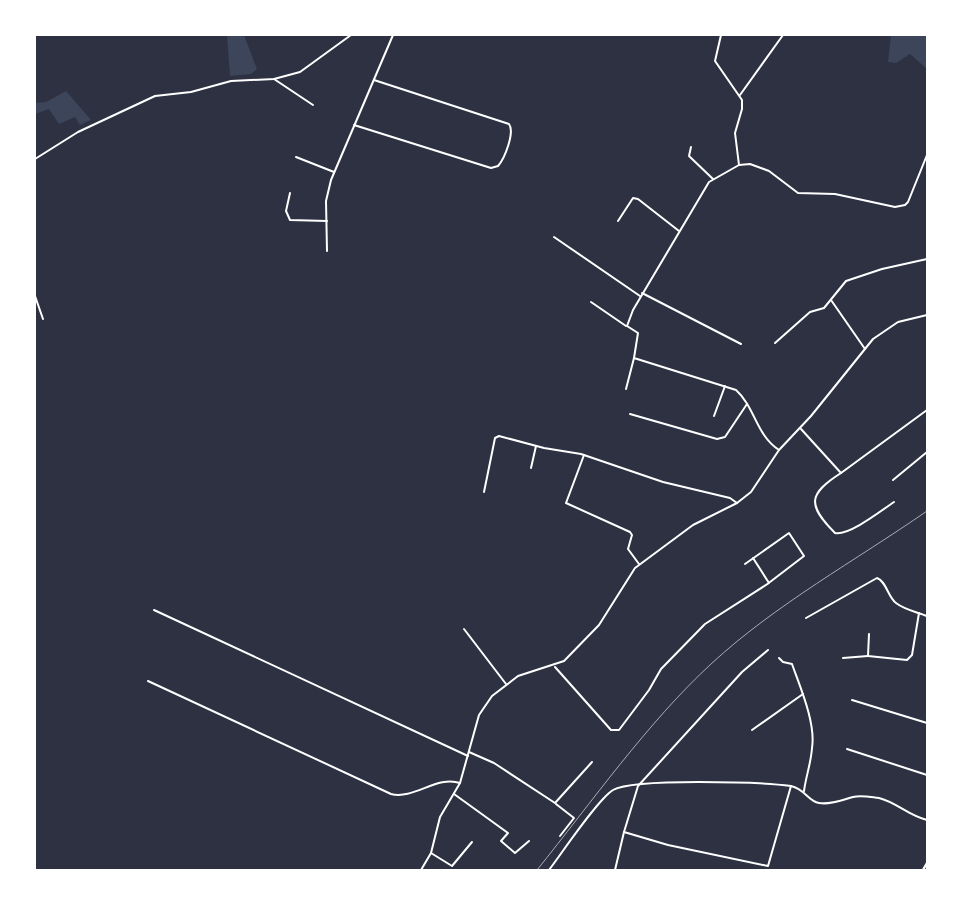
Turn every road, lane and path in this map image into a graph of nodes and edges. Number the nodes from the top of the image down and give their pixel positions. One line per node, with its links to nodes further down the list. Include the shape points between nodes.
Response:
1 (352, 35): 5 (street, via 300,72)
2 (393, 35): 6 (street)
3 (721, 35): 7 (street, via 715,61)
4 (783, 35): 7 (street)
5 (274, 79): 8 (street); 13 (street, via 231,81 191,92 155,96 78,132)
6 (374, 80): 9 (street); 9 (street, via 509,124 511,131 502,161 498,166 487,167)
7 (740, 95): 14 (street, via 743,104 735,138)
8 (313, 105)
9 (354, 125): 15 (street)
10 (692, 147): 16 (street, via 689,156)
11 (927, 155): 14 (street, via 908,202 895,207 835,194 798,193 766,169 750,164)
12 (296, 157): 15 (street)
13 (35, 159)
14 (739, 165): 16 (street)
15 (334, 172): 18 (street, via 326,201)
16 (713, 179): 20 (street)
17 (290, 192): 18 (street, via 286,211 290,220)
18 (327, 221): 22 (street)
19 (618, 221): 20 (street, via 633,198)
20 (679, 231): 24 (street)
21 (554, 237): 26 (street)
22 (327, 251)
23 (927, 259): 27 (street, via 846,281)
24 (642, 293): 26 (street); 33 (street)
25 (35, 296): 30 (street)
26 (640, 296): 31 (street)
27 (831, 300): 32 (street, via 820,310 810,312); 34 (street)
28 (591, 302): 31 (street)
29 (927, 315): 34 (street, via 898,322 879,334)
30 (43, 319)
31 (627, 326): 35 (street, via 638,333)
32 (774, 343)
33 (742, 344)
34 (865, 349): 42 (street)
35 (634, 358): 36 (street); 37 (street)
36 (725, 386): 38 (street, via 736,390); 41 (street)
37 (626, 389)
38 (747, 404): 40 (street, via 725,437 717,439); 44 (street, via 760,432)
39 (927, 410): 48 (street)
40 (630, 414)
41 (714, 416)
42 (801, 429): 44 (street); 48 (street)
43 (536, 446): 46 (street); 47 (street); 50 (street, via 496,436)
44 (779, 450): 52 (street, via 751,492)
45 (927, 452): 49 (street)
46 (584, 455): 52 (street, via 663,482 730,498); 54 (street, via 566,503 630,532 629,552)
47 (531, 468)
48 (841, 473): 51 (street, via 814,499 815,507 835,533 856,526)
49 (893, 480)
50 (484, 492)
51 (894, 502)
52 (737, 503): 54 (street, via 693,525)
53 (753, 558): 55 (street); 56 (street); 56 (street, via 789,533 804,556)
54 (639, 564): 67 (street, via 599,625 564,661)
55 (745, 564)
56 (769, 582): 67 (street, via 705,624 661,669 649,690 616,731 611,730)
57 (154, 610): 76 (street)
58 (919, 613): 59 (street); 60 (street, via 898,604 877,578); 64 (street, via 910,658)
59 (927, 616)
60 (806, 618)
61 (464, 630): 69 (street)
62 (869, 634): 64 (street)
63 (768, 650): 80 (street, via 742,672)
64 (868, 656): 66 (street)
65 (779, 658): 70 (street, via 792,664)
66 (843, 658)
67 (554, 666): 69 (street, via 522,674)
68 (148, 681): 79 (street, via 391,794 445,781)
69 (506, 684): 75 (street, via 492,696 480,715)
70 (803, 694): 73 (street); 82 (street, via 813,738)
71 (852, 700): 72 (street)
72 (927, 723)
73 (752, 730)
74 (847, 749): 78 (street)
75 (469, 752): 76 (street); 84 (street)
76 (468, 756): 79 (street)
77 (592, 762): 84 (street)
78 (927, 775)
79 (460, 783): 83 (street)
80 (638, 786): 81 (street, via 729,782); 86 (street); 94 (street, via 610,792)
81 (791, 786): 82 (street); 92 (street)
82 (804, 791): 85 (street, via 819,803 861,796 881,799)
83 (454, 794): 88 (street, via 508,833 502,841 515,853); 90 (street, via 440,817)
84 (555, 803): 87 (street, via 574,818)
85 (927, 820)
86 (624, 832): 92 (street, via 668,845); 95 (street)
87 (560, 836)
88 (528, 841)
89 (472, 842): 90 (street, via 452,866)
90 (431, 853): 93 (street)
91 (927, 862): 97 (main road)
92 (768, 866): 96 (street)
93 (421, 870)
94 (549, 870)
95 (615, 870)
96 (766, 870)
97 (923, 870)

